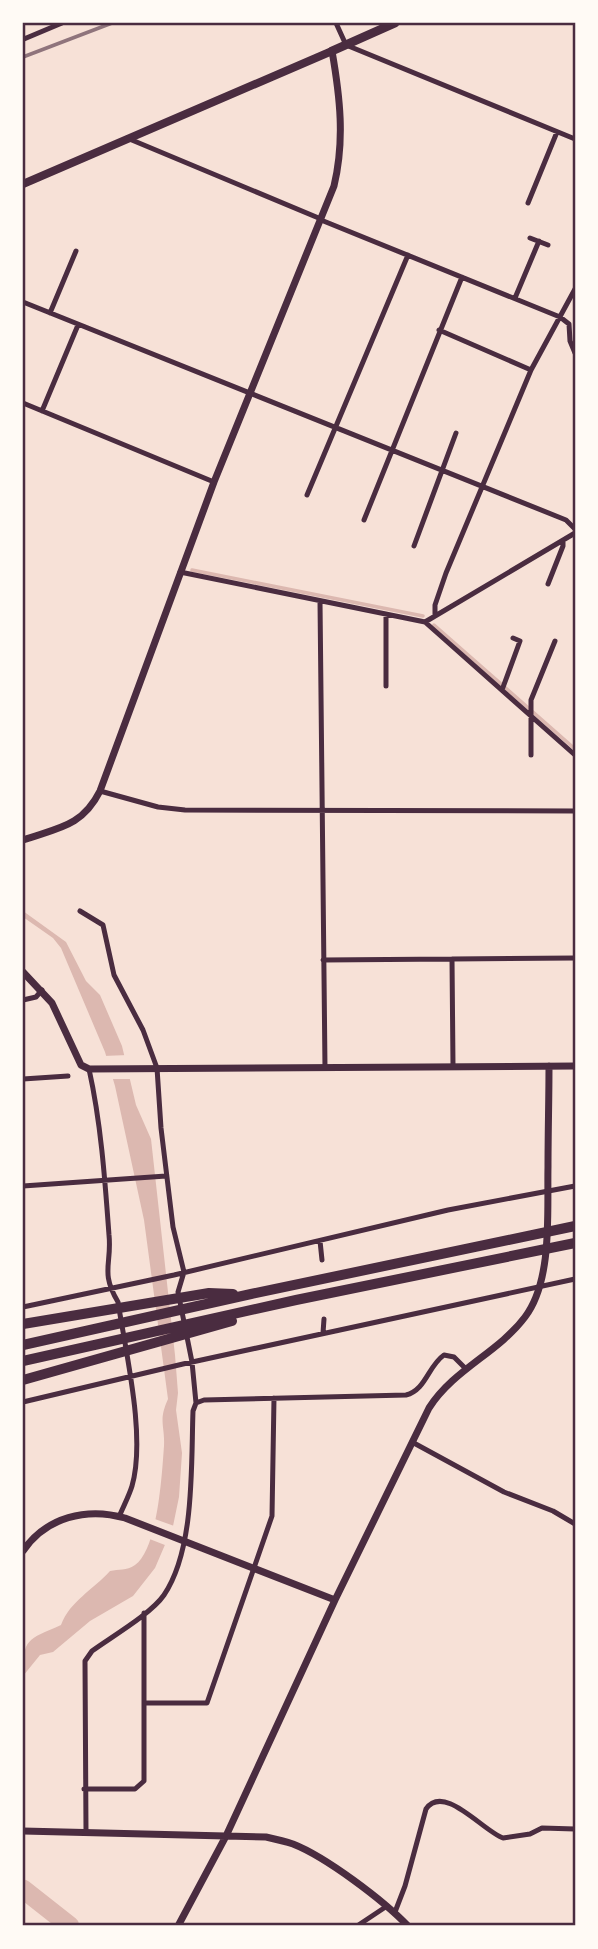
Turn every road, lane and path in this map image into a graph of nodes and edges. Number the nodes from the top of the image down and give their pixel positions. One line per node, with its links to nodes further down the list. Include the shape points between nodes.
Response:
1 (62, 23): 4 (street)
2 (336, 23): 5 (street)
3 (395, 23): 5 (main road)
4 (23, 37)
5 (346, 45): 6 (main road); 7 (street)
6 (332, 51): 8 (main road); 12 (street, via 341,134 334,186)
7 (557, 132): 9 (street); 11 (street)
8 (127, 138): 10 (main road); 12 (street)
9 (575, 139)
10 (23, 184)
11 (528, 203)
12 (321, 220): 17 (street); 28 (street)
13 (530, 238): 14 (street)
14 (538, 242): 15 (street); 20 (street)
15 (548, 245)
16 (76, 251): 22 (street)
17 (408, 255): 18 (street); 31 (street)
18 (462, 277): 20 (street); 25 (street)
19 (575, 289): 23 (street)
20 (515, 298): 23 (street)
21 (23, 302): 22 (street)
22 (50, 313): 24 (street)
23 (560, 317): 26 (street, via 569,324); 27 (street)
24 (78, 324): 28 (street); 30 (street)
25 (439, 330): 27 (street); 33 (street)
26 (575, 353)
27 (531, 370): 36 (street)
28 (251, 393): 31 (street); 35 (street)
29 (23, 403): 30 (street)
30 (43, 411): 35 (street)
31 (337, 428): 33 (street); 37 (street)
32 (456, 433): 34 (street)
33 (392, 449): 34 (street); 38 (street)
34 (442, 469): 36 (street); 41 (street)
35 (214, 482): 42 (street)
36 (483, 485): 39 (street, via 566,520); 46 (street, via 446,573)
37 (307, 495)
38 (364, 520)
39 (575, 531): 40 (street)
40 (563, 540): 43 (street); 46 (street)
41 (414, 546)
42 (180, 572): 44 (street); 57 (street)
43 (548, 584)
44 (320, 601): 45 (street); 58 (street)
45 (386, 614): 47 (street); 52 (street)
46 (435, 616): 47 (street)
47 (425, 622): 53 (street)
48 (513, 638): 49 (street)
49 (520, 641): 51 (street); 53 (street)
50 (555, 641): 54 (street)
51 (529, 644)
52 (386, 686)
53 (503, 687): 54 (street)
54 (531, 711): 55 (street); 56 (street)
55 (531, 755)
56 (575, 755)
57 (100, 791): 58 (street, via 185,810); 60 (street, via 90,809 75,822)
58 (322, 811): 59 (street); 63 (street)
59 (575, 811)
60 (23, 841)
61 (79, 911): 71 (street, via 103,925 114,975)
62 (575, 958): 64 (street)
63 (323, 960): 64 (street); 72 (street)
64 (452, 960): 68 (street)
65 (23, 972): 66 (street)
66 (42, 990): 67 (street); 73 (street, via 64,1024 81,1065)
67 (23, 1000)
68 (453, 1065): 69 (street); 72 (street)
69 (549, 1066): 70 (street); 80 (street)
70 (575, 1066)
71 (157, 1068): 72 (street); 73 (street); 76 (street)
72 (325, 1068)
73 (93, 1069): 77 (street)
74 (68, 1076): 75 (street)
75 (23, 1079)
76 (164, 1176): 77 (street); 85 (street)
77 (107, 1179): 78 (street); 88 (street)
78 (23, 1186)
79 (575, 1186): 80 (street)
80 (548, 1189): 82 (street); 87 (street)
81 (575, 1226): 89 (highway, via 251,1294)
82 (320, 1241): 84 (street); 85 (street)
83 (575, 1243): 93 (highway, via 296,1300)
84 (322, 1260)
85 (184, 1272): 88 (street); 97 (street, via 178,1292)
86 (575, 1279): 87 (street)
87 (540, 1285): 94 (street); 98 (street, via 524,1318)
88 (110, 1289): 90 (street); 99 (street, via 118,1302)
89 (190, 1302): 92 (highway, via 107,1309); 95 (highway, via 111,1326)
90 (23, 1307)
91 (324, 1319): 94 (street)
92 (23, 1324)
93 (190, 1329): 96 (highway); 100 (highway)
94 (323, 1332): 97 (street)
95 (23, 1345)
96 (23, 1361)
97 (192, 1362): 99 (street); 103 (street)
98 (465, 1368): 101 (street, via 454,1357 442,1356 419,1388 406,1395); 104 (street, via 437,1396)
99 (133, 1375): 102 (street); 105 (street, via 136,1458)
100 (23, 1380)
101 (274, 1398): 103 (street); 109 (street, via 274,1506)
102 (23, 1402)
103 (196, 1403): 107 (street, via 190,1509)
104 (412, 1442): 106 (street); 110 (street)
105 (122, 1517): 107 (street); 108 (street, via 104,1513 61,1520 35,1536)
106 (575, 1524)
107 (180, 1540): 109 (street); 111 (street, via 164,1595)
108 (23, 1551)
109 (255, 1567): 110 (street); 112 (street, via 207,1703)
110 (335, 1600): 117 (street)
111 (144, 1613): 112 (street); 113 (street, via 85,1661)
112 (145, 1703): 113 (street, via 142,1785 135,1789)
113 (84, 1789): 116 (street)
114 (575, 1829): 119 (street, via 542,1828 503,1838 448,1802 430,1803)
115 (23, 1831): 116 (street)
116 (86, 1831): 117 (street)
117 (226, 1836): 118 (street, via 291,1843 313,1853); 120 (street)
118 (387, 1906): 119 (street); 121 (street)
119 (395, 1912): 122 (street)
120 (178, 1926)
121 (357, 1926)
122 (408, 1926)

